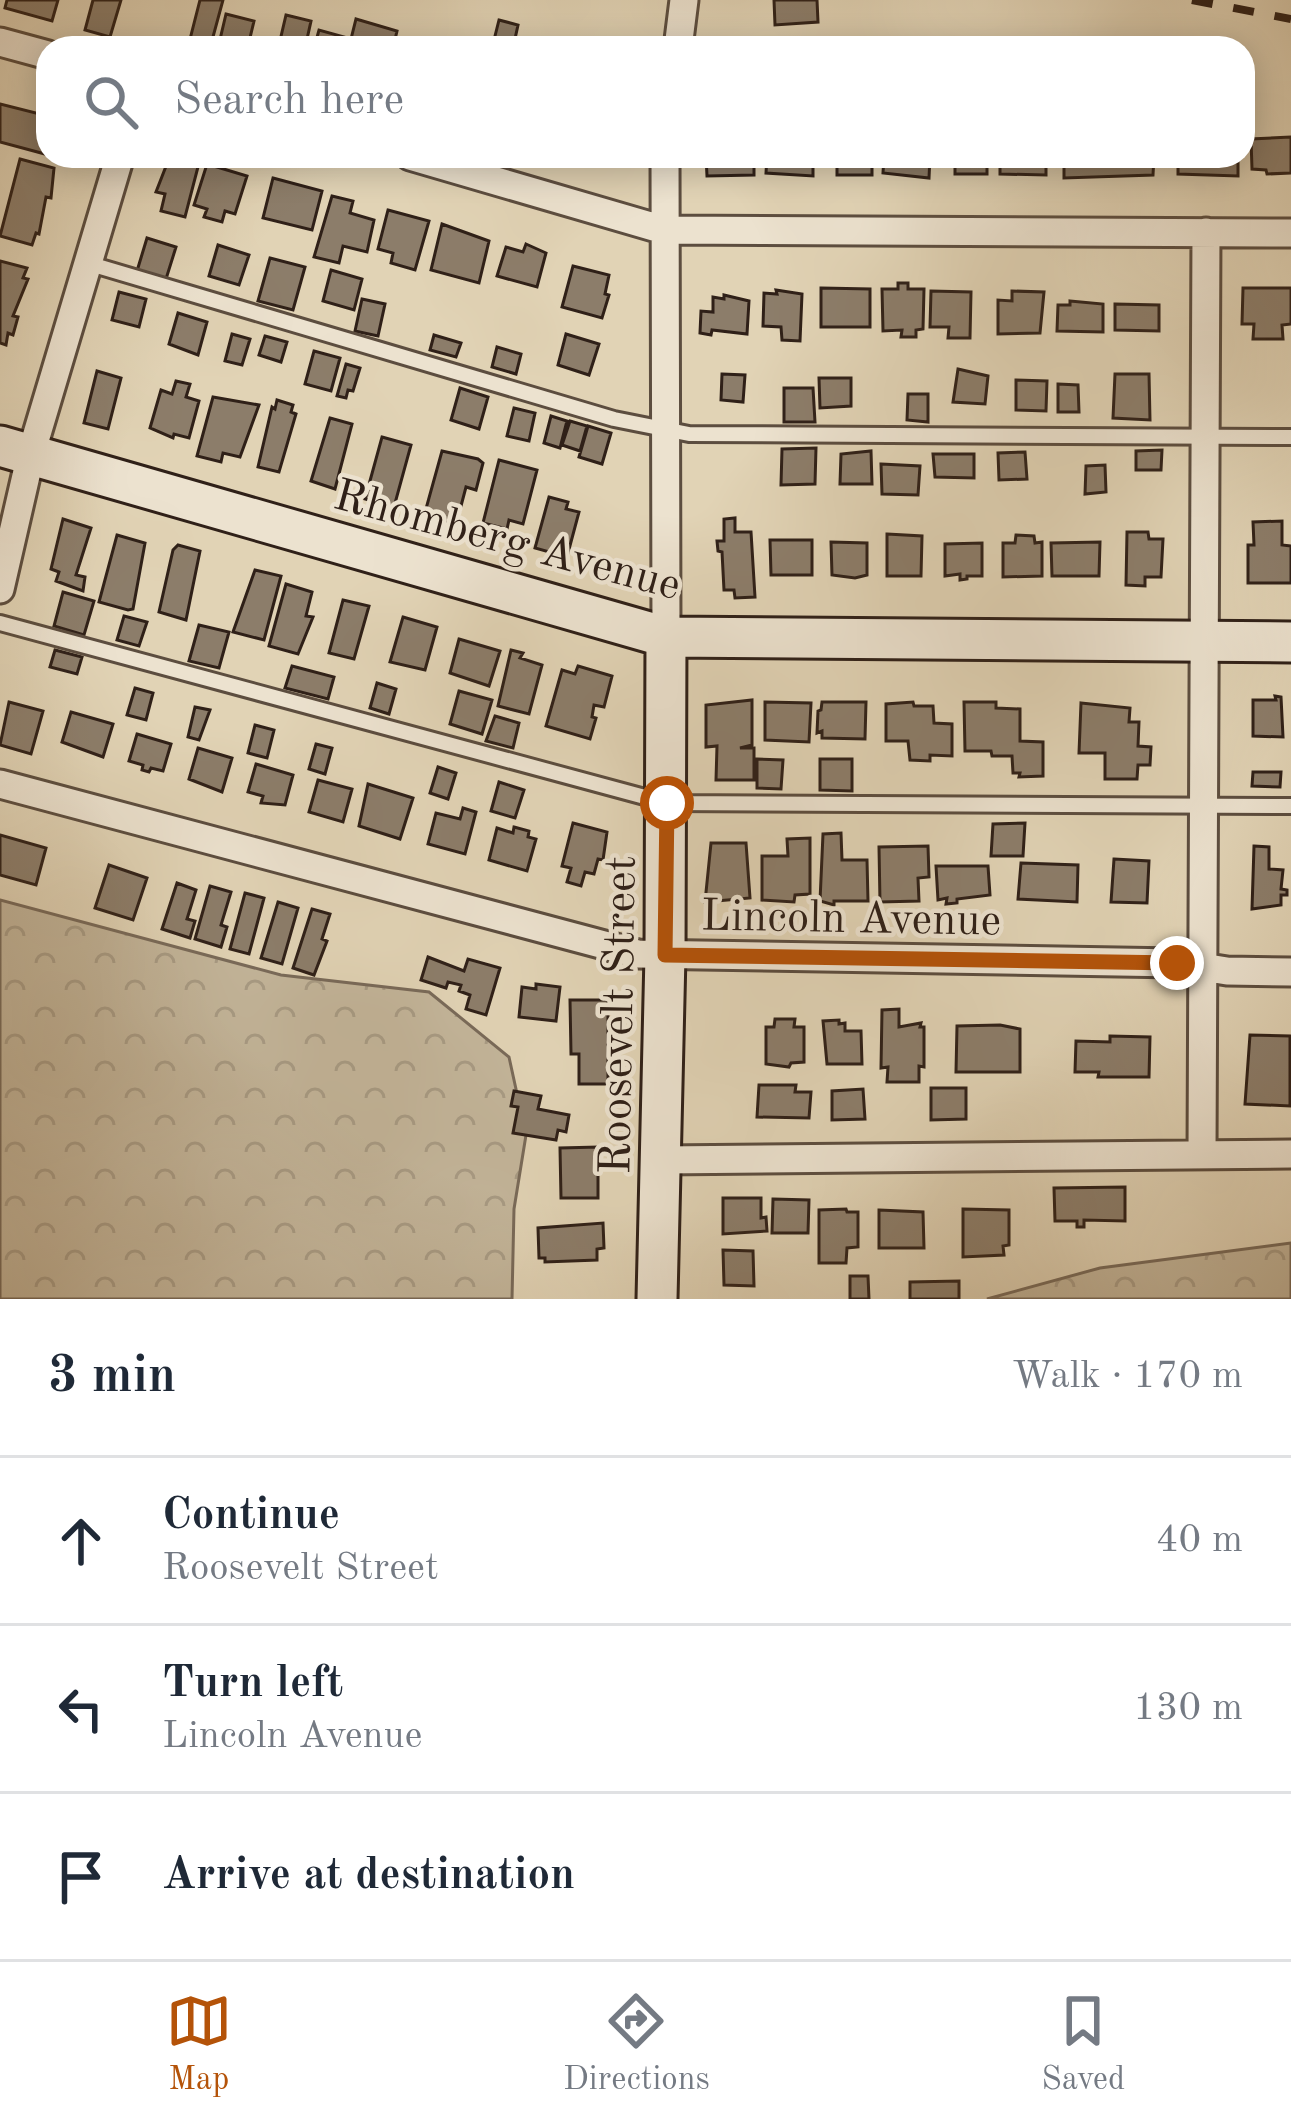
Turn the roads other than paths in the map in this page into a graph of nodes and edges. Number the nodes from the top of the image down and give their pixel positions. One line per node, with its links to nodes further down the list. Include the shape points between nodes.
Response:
1 (684, 0): 2 (street)
2 (680, 36)
3 (0, 42): 4 (street)
4 (36, 52)
5 (116, 168): 11 (street)
6 (451, 168): 8 (street)
7 (665, 168): 8 (street, Roosevelt Street)
8 (664, 230): 9 (street); 12 (street, Roosevelt Street)
9 (1206, 232): 10 (street); 13 (street)
10 (1291, 232)
11 (87, 263): 12 (lane); 15 (street)
12 (664, 429): 13 (lane, via 728,437); 18 (street, Roosevelt Street)
13 (1204, 437): 14 (lane); 19 (street)
14 (1291, 437)
15 (16, 450): 16 (street); 18 (street, Rhomberg Avenue)
16 (0, 589)
17 (0, 623): 22 (lane)
18 (666, 637): 19 (street, Rhomberg Avenue); 22 (street, Roosevelt Street)
19 (1204, 642): 20 (street, Rhomberg Avenue); 24 (street)
20 (1291, 642)
21 (0, 784): 25 (street, Lincoln Avenue, via 609,948)
22 (667, 803): 24 (lane); 25 (street, Roosevelt Street)
23 (1291, 806): 24 (lane)
24 (1202, 807): 26 (street)
25 (665, 955): 26 (street, Lincoln Avenue); 30 (street, Roosevelt Street)
26 (1203, 968): 27 (street, Lincoln Avenue); 28 (street)
27 (1291, 972)
28 (1202, 1153): 29 (street); 30 (street)
29 (1291, 1154)
30 (662, 1160): 31 (street, Roosevelt Street)
31 (658, 1299)

